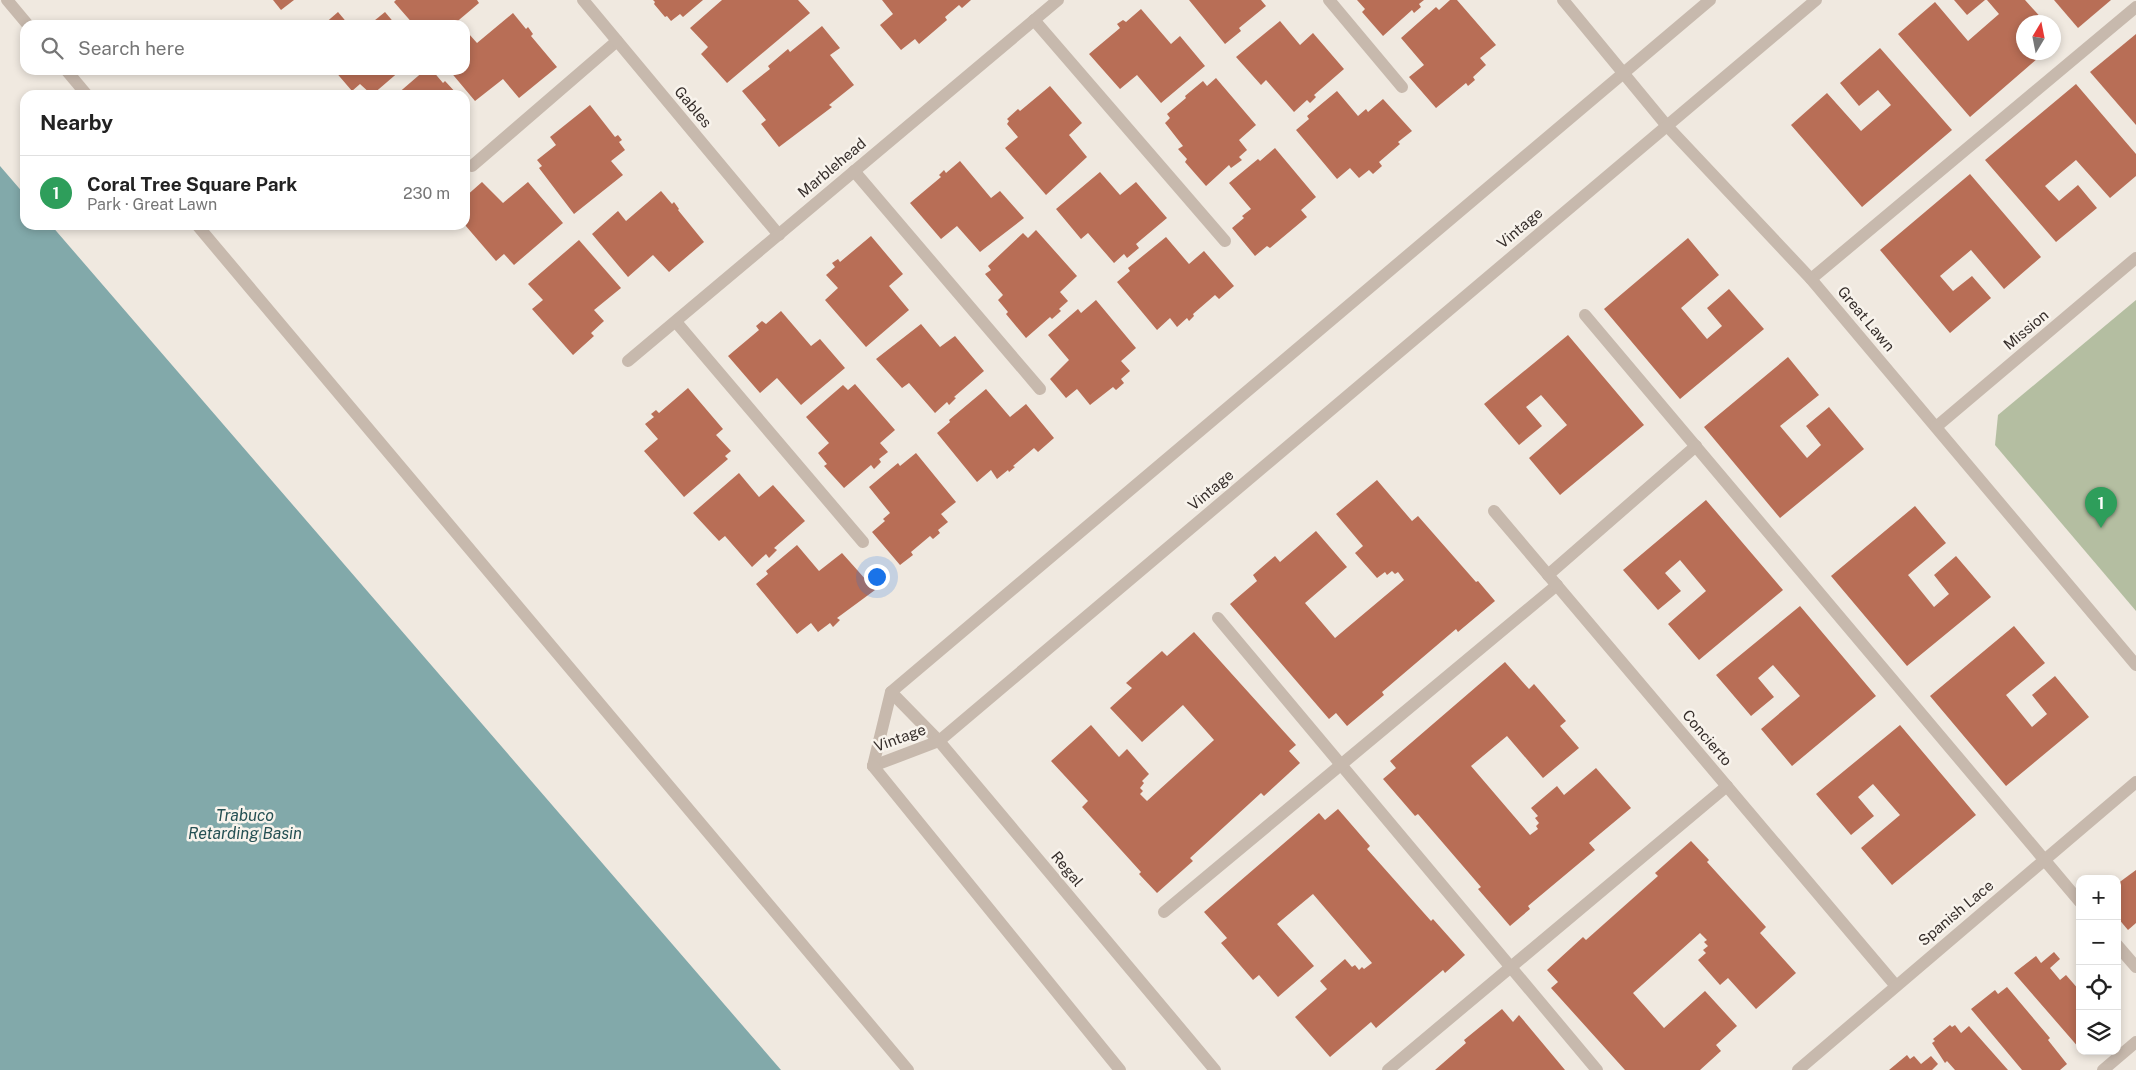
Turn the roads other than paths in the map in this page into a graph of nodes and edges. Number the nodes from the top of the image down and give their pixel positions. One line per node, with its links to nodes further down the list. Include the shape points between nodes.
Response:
1 (7, 0): 9 (street)
2 (583, 0): 11 (street, Gables)
3 (1058, 0): 10 (street, Marblehead)
4 (1329, 0): 14 (street)
5 (1563, 0): 12 (street, Great Lawn)
6 (1710, 0): 12 (street)
7 (1816, 0): 16 (street, Vintage)
8 (2136, 6): 23 (street)
9 (24, 20)
10 (1034, 20): 18 (street, Marblehead); 21 (street)
11 (618, 41): 17 (street); 20 (street, Gables)
12 (1623, 74): 16 (street, Great Lawn); 35 (street)
13 (70, 75): 15 (street)
14 (1402, 87)
15 (83, 90)
16 (1668, 126): 23 (street, Great Lawn); 36 (street, Vintage)
17 (472, 166)
18 (854, 172): 20 (street, Marblehead); 27 (street)
19 (201, 230): 49 (street)
20 (779, 235): 25 (street, Marblehead)
21 (1225, 241)
22 (2136, 258): 28 (street, Mission)
23 (1811, 280): 28 (street, Great Lawn)
24 (1585, 315): 29 (street)
25 (676, 322): 26 (street, Marblehead); 31 (street)
26 (628, 361)
27 (1040, 389)
28 (1936, 427): 34 (street, Great Lawn)
29 (1696, 446): 32 (street); 41 (street)
30 (1494, 511): 32 (street, Concierto)
31 (863, 542)
32 (1552, 580): 37 (street); 40 (street, Concierto)
33 (1218, 618): 37 (street)
34 (2136, 665)
35 (891, 692): 36 (street, Regal); 38 (street, Vintage)
36 (939, 741): 38 (street, Vintage); 51 (street, Regal)
37 (1341, 765): 43 (street); 45 (street)
38 (873, 766): 50 (street)
39 (2136, 782): 41 (street, Spanish Lace)
40 (1727, 786): 45 (street); 47 (street, Concierto)
41 (2044, 860): 42 (street); 47 (street, Spanish Lace)
42 (2076, 897)
43 (1164, 912)
44 (2121, 950): 46 (street)
45 (1511, 967): 52 (street); 53 (street)
46 (2136, 967)
47 (1896, 986): 54 (street, Spanish Lace)
48 (2136, 1042): 55 (street)
49 (908, 1070)
50 (1120, 1070)
51 (1215, 1070)
52 (1388, 1070)
53 (1598, 1070)
54 (1798, 1070)
55 (2103, 1070)

